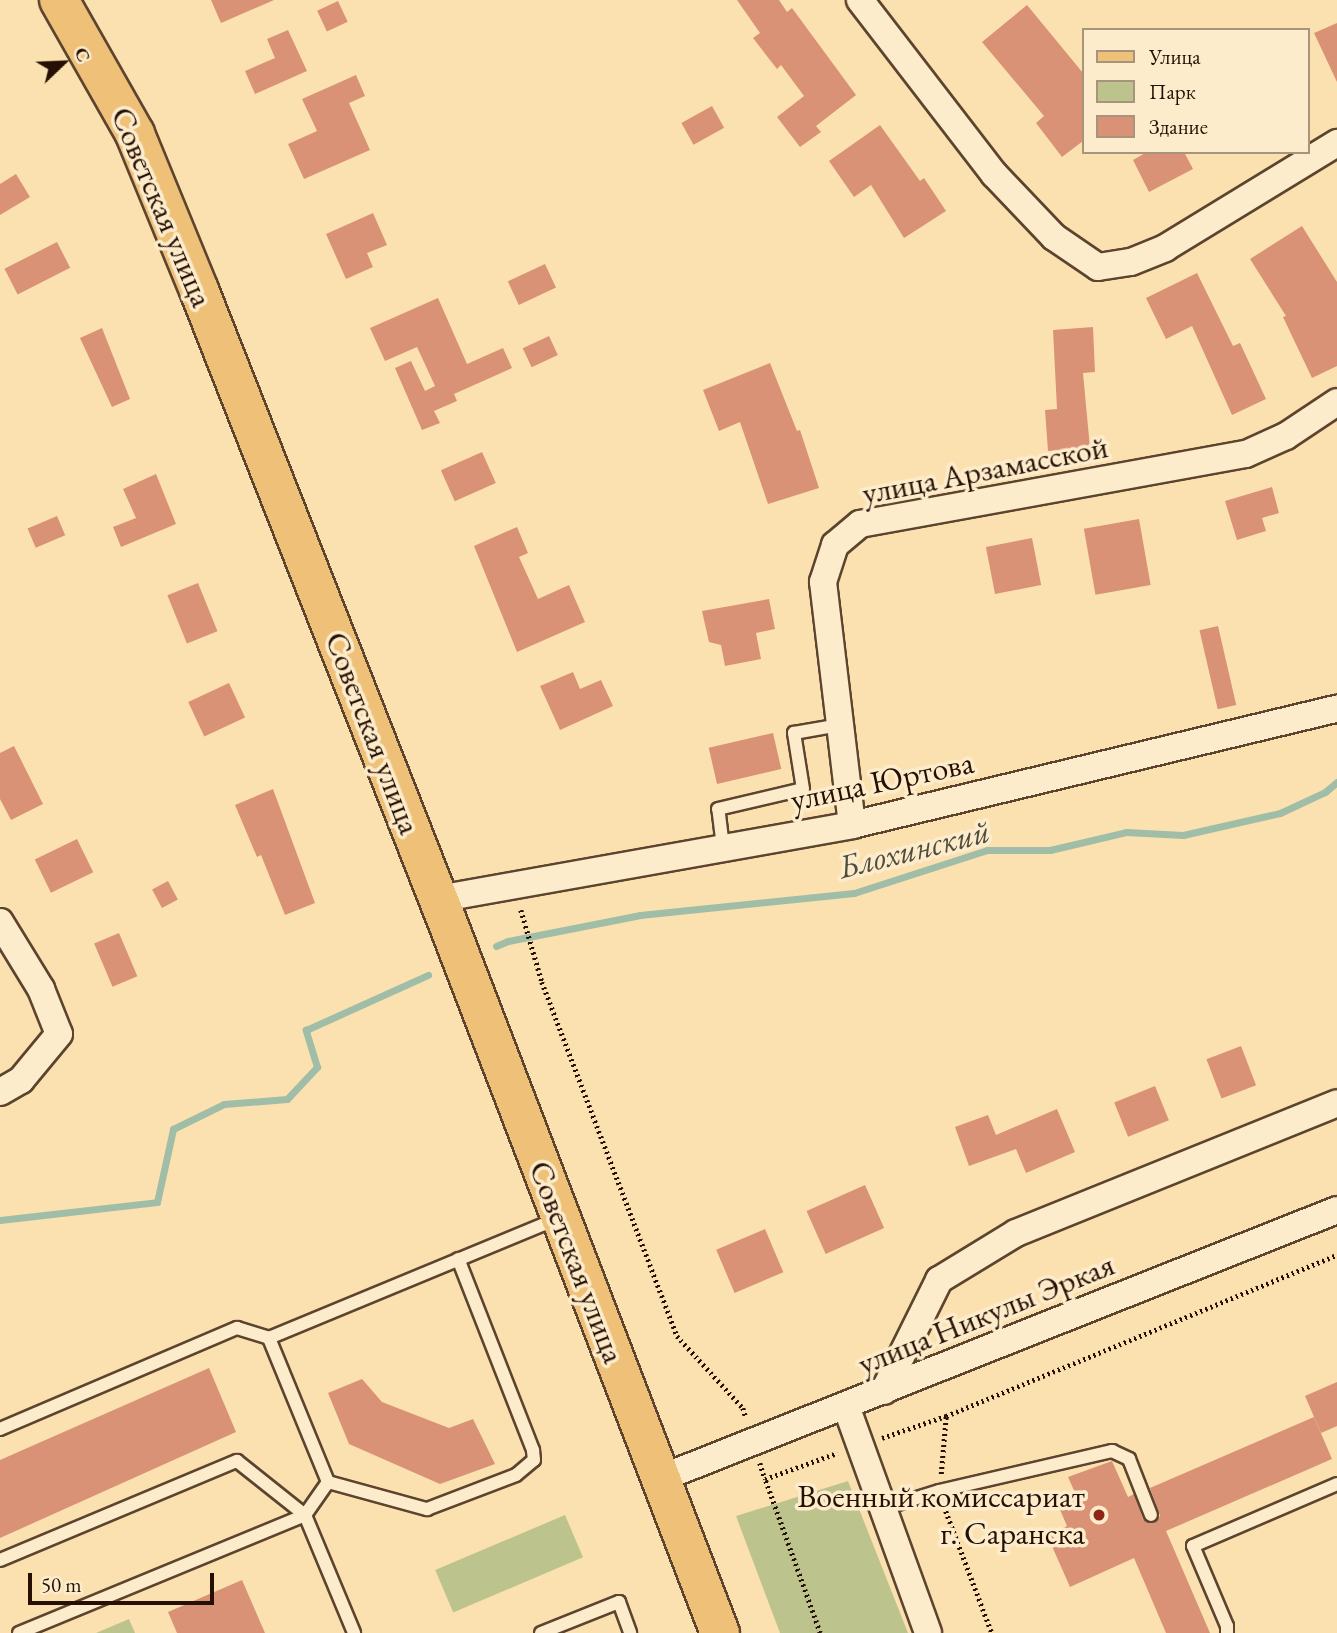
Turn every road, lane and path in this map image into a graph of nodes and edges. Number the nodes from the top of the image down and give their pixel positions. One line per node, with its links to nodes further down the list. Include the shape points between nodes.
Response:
1 (60, 0): 9 (main road, Советская улица, via 135,134)
2 (860, 0): 3 (street, via 994,174 1054,237 1098,267 1131,262 1165,248)
3 (1337, 142)
4 (1337, 402): 6 (street, улица Арзамасской, via 1286,436 1246,454 860,524 835,545 823,582)
5 (1337, 709): 7 (street, улица Юртова)
6 (840, 725): 7 (street, улица Арзамасской); 8 (lane, via 794,733 803,789 718,809)
7 (852, 825): 8 (street, улица Юртова)
8 (723, 847): 9 (street, улица Юртова)
9 (438, 899): 15 (main road, Советская улица)
10 (522, 913): 23 (path, via 542,982 677,1336 743,1408)
11 (0, 922): 12 (street, via 41,989 59,1034 20,1080)
12 (0, 1092)
13 (1337, 1103): 19 (street, via 1016,1233 939,1280)
14 (1337, 1210): 19 (street, улица Никулы Эркая)
15 (559, 1217): 17 (lane); 25 (main road, Советская улица)
16 (1337, 1255): 21 (path)
17 (458, 1259): 18 (lane); 27 (lane, via 534,1460 516,1475 427,1509)
18 (269, 1338): 22 (lane, via 237,1328); 27 (lane)
19 (884, 1391): 20 (street, улица Никулы Эркая)
20 (846, 1406): 23 (street, улица Никулы Эркая); 24 (street)
21 (946, 1416): 24 (path); 29 (path)
22 (0, 1429)
23 (754, 1441): 25 (street, улица Никулы Эркая); 26 (path)
24 (860, 1446): 26 (path); 30 (street)
25 (659, 1479): 38 (main road, Советская улица)
26 (765, 1479): 39 (path)
27 (328, 1482): 31 (lane)
28 (1337, 1484): 42 (lane, via 1193,1546)
29 (939, 1491): 30 (lane); 32 (lane, via 1112,1451 1129,1459); 41 (path)
30 (882, 1509): 40 (street)
31 (305, 1515): 33 (lane, via 237,1461); 34 (lane); 35 (lane)
32 (1152, 1515)
33 (0, 1560)
34 (19, 1633)
35 (354, 1633)
36 (541, 1633): 37 (lane, via 619,1602)
37 (631, 1633)
38 (720, 1633)
39 (820, 1633)
40 (928, 1633)
41 (992, 1633)
42 (1227, 1633)

